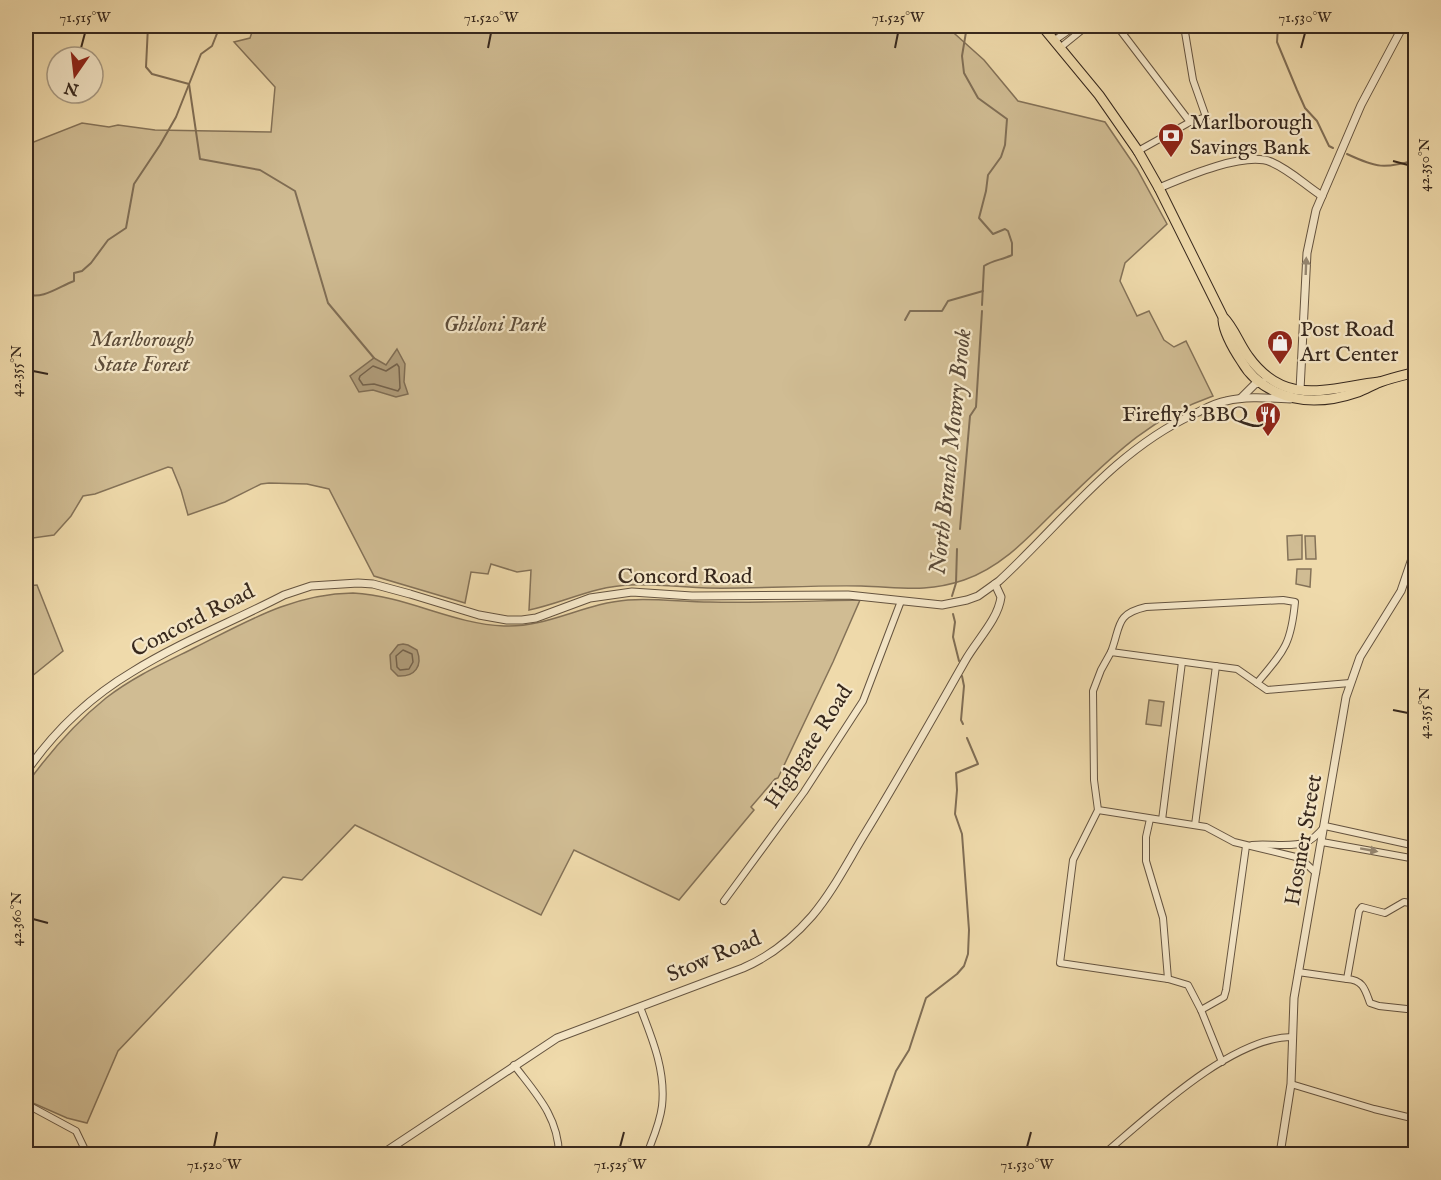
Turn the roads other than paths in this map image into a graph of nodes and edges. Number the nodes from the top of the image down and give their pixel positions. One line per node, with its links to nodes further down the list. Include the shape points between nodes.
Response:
1 (1042, 26): 7 (main road)
2 (1075, 26): 7 (street)
3 (1084, 26): 7 (street)
4 (1117, 26): 8 (street)
5 (1184, 26): 8 (street, via 1193,80 1206,117)
6 (1403, 26): 11 (street, via 1358,111)
7 (1058, 44): 9 (main road)
8 (1190, 122): 9 (street)
9 (1138, 151): 10 (main road)
10 (1159, 188): 11 (street, via 1229,163 1261,158); 13 (main road, via 1223,317)
11 (1322, 196): 15 (street, one-way to 11, via 1307,252)
12 (1416, 372): 14 (main road)
13 (1265, 381): 15 (main road); 16 (street, via 1255,384); 17 (street); 18 (main road, via 1283,395)
14 (1379, 382): 15 (main road, via 1326,392); 18 (main road, via 1333,398)
15 (1300, 390)
16 (1241, 398): 17 (street, Concord Road); 20 (street, Concord Road, via 1208,407 1144,442)
17 (1254, 398): 18 (street, Concord Road)
18 (1304, 400)
19 (1416, 547): 26 (street, Hosmer Street, via 1401,591 1360,657)
20 (994, 584): 21 (street, Concord Road, via 978,596 954,604); 43 (street, Stow Road, via 1001,597 995,612 844,870 811,916 781,947 756,962)
21 (901, 601): 27 (street, Concord Road, via 848,595 692,596 625,592 590,598 536,618 507,620 373,584 311,586 284,595 130,673 61,729); 38 (street, Highgate Road, via 863,701 804,792)
22 (1111, 652): 23 (street); 25 (street, via 1119,624 1130,611 1146,607 1295,602 1292,630 1284,651); 28 (street, via 1094,691)
23 (1182, 662): 24 (street); 30 (street)
24 (1216, 666): 25 (street, via 1237,669); 31 (street)
25 (1257, 683): 26 (street, via 1267,690)
26 (1350, 683): 32 (street, Hosmer Street)
27 (26, 772)
28 (1098, 810): 29 (street); 41 (street, via 1073,860 1060,963)
29 (1150, 819): 30 (street); 41 (street, via 1146,861 1163,918)
30 (1162, 820): 31 (street)
31 (1195, 825): 34 (street)
32 (1325, 826): 33 (street, Hosmer Street); 34 (street, via 1309,842); 35 (street)
33 (1322, 842): 36 (street, one-way to 36); 37 (street, Hosmer Street)
34 (1246, 846): 37 (street, via 1300,858); 44 (street, via 1226,990 1224,997)
35 (1416, 846)
36 (1416, 859)
37 (1316, 873): 40 (street, Hosmer Street)
38 (724, 901)
39 (1416, 904): 42 (street, via 1404,902 1385,913 1362,907)
40 (1298, 972): 42 (street); 46 (street, Hosmer Street)
41 (1168, 979): 44 (street, via 1188,985)
42 (1347, 979): 45 (street, via 1361,982 1370,1003)
43 (640, 1007): 48 (street, Stow Road, via 570,1031); 55 (street, via 663,1086 657,1131)
44 (1201, 1010): 47 (street)
45 (1416, 1010)
46 (1292, 1037): 47 (street, via 1265,1040); 49 (street, Hosmer Street)
47 (1222, 1062): 56 (street, via 1168,1100)
48 (514, 1065): 53 (street, Stow Road); 54 (street, via 548,1110 559,1137)
49 (1291, 1084): 51 (street); 57 (street, Hosmer Street)
50 (26, 1104): 52 (street, via 76,1131)
51 (1416, 1119)
52 (87, 1155)
53 (382, 1155)
54 (560, 1155)
55 (647, 1155)
56 (1104, 1155)
57 (1280, 1155)

